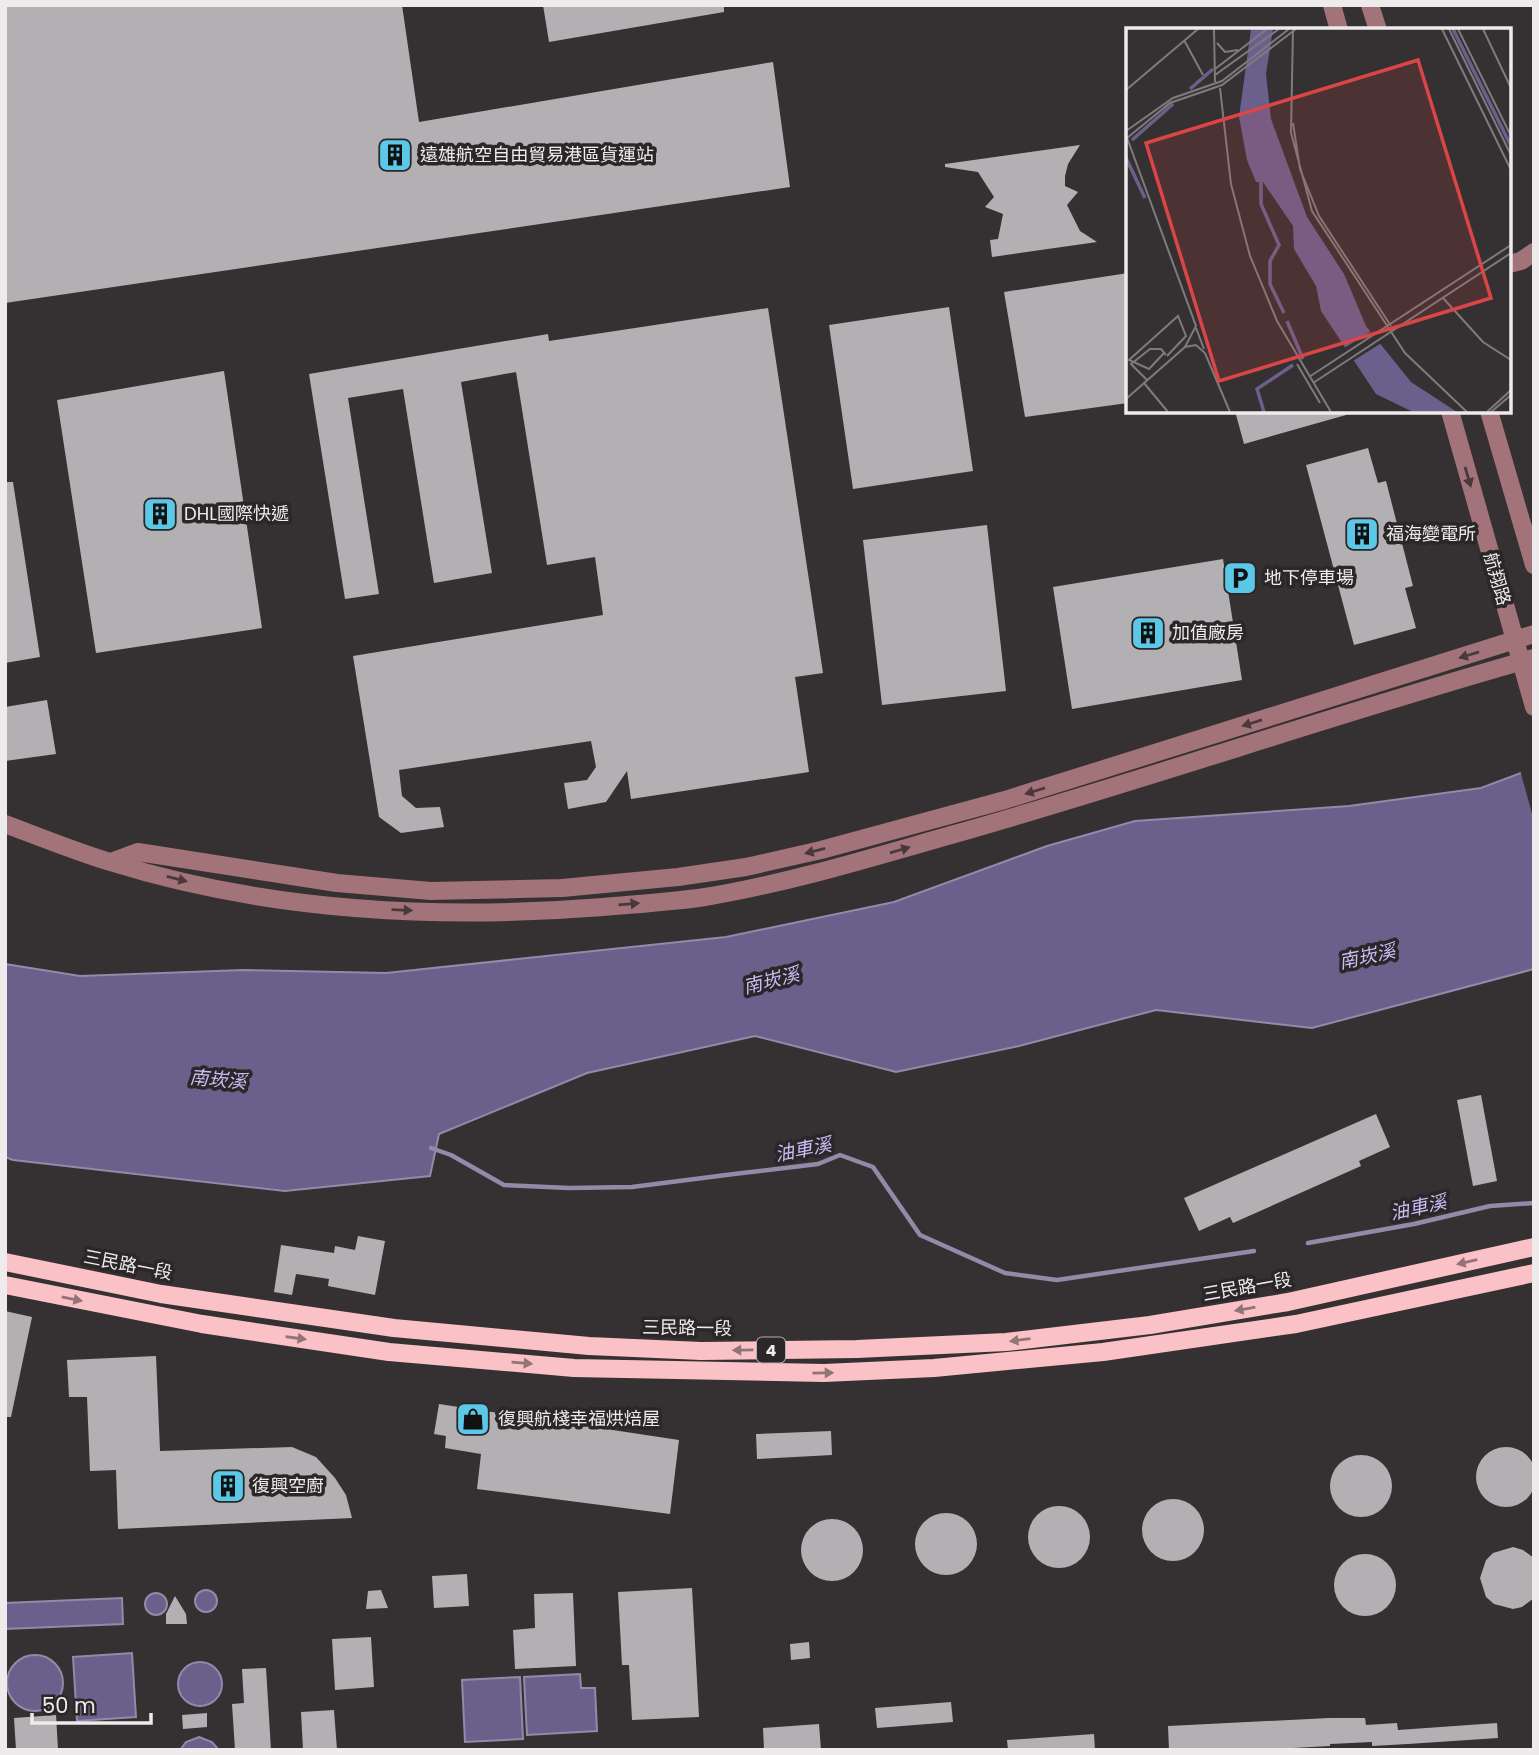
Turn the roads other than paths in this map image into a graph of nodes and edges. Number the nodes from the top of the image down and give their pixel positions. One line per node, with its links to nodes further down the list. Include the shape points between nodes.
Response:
1 (1332, 5): 3 (street)
2 (1370, 5): 4 (street)
3 (1338, 28)
4 (1377, 28)
5 (1534, 251): 6 (street)
6 (1511, 264)
7 (1451, 413): 11 (street, 航翔路, one-way to 11)
8 (1490, 413): 9 (street)
9 (1534, 565)
10 (1534, 634): 11 (street)
11 (1515, 641): 12 (street, 航翔路); 15 (street, one-way to 15, via 1005,800 746,867 562,888 431,891 337,883 138,852)
12 (1528, 660): 13 (street, 航翔路, via 1527,682); 15 (street, one-way to 12, via 273,898 362,909 553,911 702,897 783,881 1020,816)
13 (1534, 707)
14 (5, 824): 15 (street)
15 (111, 862)
16 (1534, 1247): 17 (main road, 三民路一段 / 4, one-way to 17, via 1288,1302 1150,1325 1006,1342 701,1351 394,1328 161,1294)
17 (5, 1262)
18 (1534, 1273): 19 (main road, 4, one-way to 18, via 202,1324 389,1352 574,1368 824,1373 934,1368 1130,1348 1296,1324)
19 (5, 1285)

